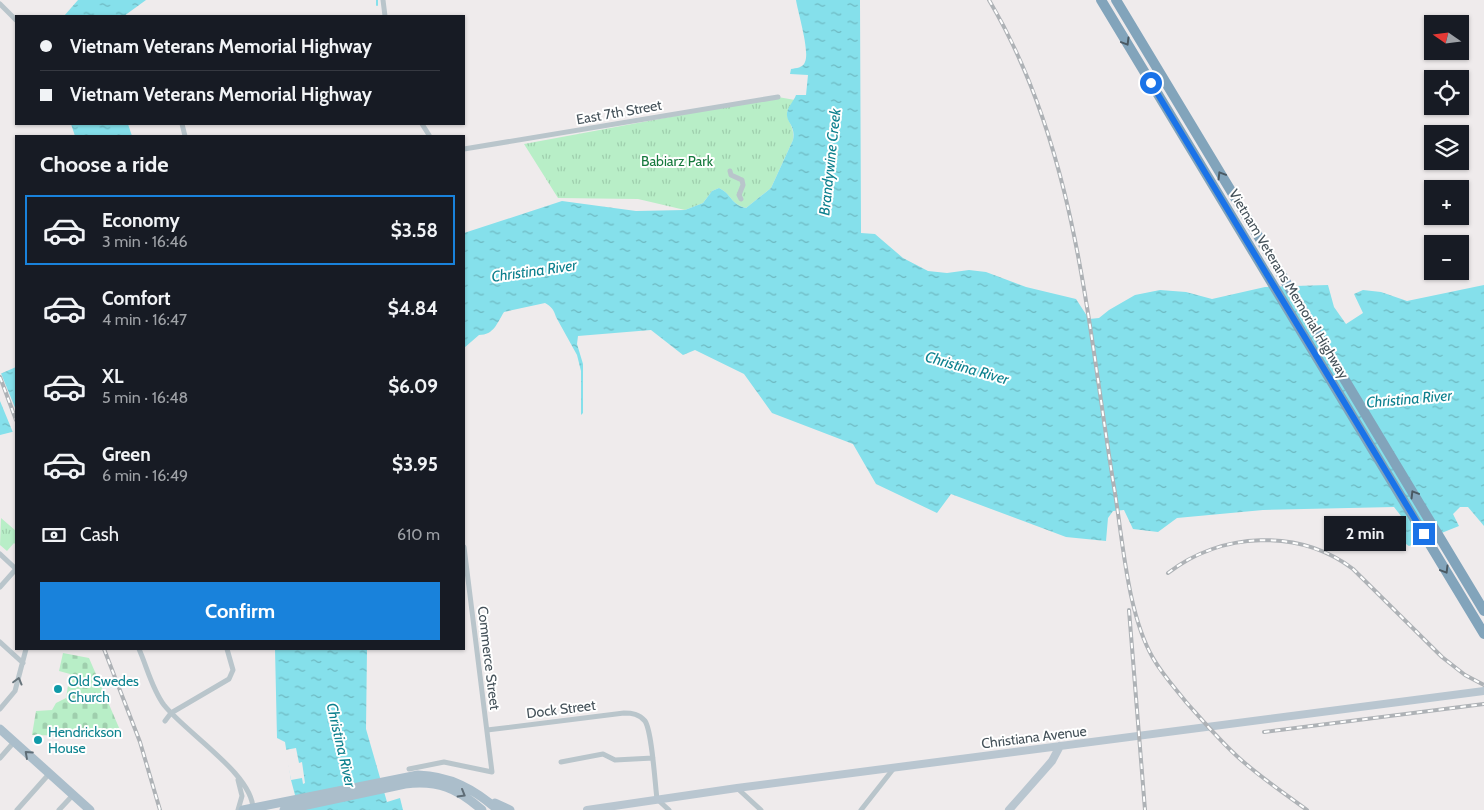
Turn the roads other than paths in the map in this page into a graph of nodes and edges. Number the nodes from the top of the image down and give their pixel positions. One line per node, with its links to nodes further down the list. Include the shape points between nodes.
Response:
1 (383, 0): 5 (street)
2 (1100, 0): 17 (highway, Vietnam Veterans Memorial Highway, one-way to 17)
3 (1116, 0): 16 (highway, Vietnam Veterans Memorial Highway, one-way to 3)
4 (0, 4): 6 (street)
5 (385, 15)
6 (15, 19)
7 (778, 97): 8 (street, East 7th Street)
8 (465, 149)
9 (730, 171): 10 (street, via 731,175 742,180)
10 (741, 199)
11 (0, 554): 13 (street)
12 (465, 555): 28 (street, Commerce Street)
13 (15, 568)
14 (15, 570): 15 (street)
15 (0, 587)
16 (1484, 611)
17 (1484, 634)
18 (0, 642): 22 (street)
19 (26, 650): 22 (street)
20 (140, 650): 25 (street, via 157,693)
21 (227, 650): 25 (street, via 233,666 229,679)
22 (23, 663): 24 (street, one-way to 22, via 15,691)
23 (1484, 691): 30 (main road, Christiana Avenue)
24 (0, 709)
25 (171, 713): 26 (street); 36 (street)
26 (165, 720)
27 (0, 729): 29 (main road)
28 (487, 730): 32 (street, Dock Street, via 637,714 646,723); 35 (street, Commerce Street, via 492,772 444,762)
29 (14, 742): 31 (street); 37 (main road, one-way to 29)
30 (1060, 746): 34 (main road, Christiana Avenue); 57 (main road, via 1052,761)
31 (0, 758)
32 (653, 758): 33 (street, via 615,760 603,754); 42 (street)
33 (562, 762)
34 (894, 768): 39 (main road, Christiana Avenue); 56 (street)
35 (409, 769)
36 (235, 773): 43 (street); 48 (street, via 242,791)
37 (49, 774): 40 (main road); 45 (street)
38 (438, 780): 41 (main road, via 463,784); 43 (main road, via 407,776); 44 (main road); 50 (main road, one-way to 50)
39 (737, 788): 42 (main road, Christiana Avenue); 55 (street)
40 (73, 795): 46 (street); 47 (main road)
41 (482, 796): 51 (main road); 52 (main road)
42 (657, 799): 53 (main road, Christiana Avenue); 54 (street)
43 (256, 808): 49 (main road)
44 (287, 809)
45 (17, 810)
46 (59, 810)
47 (90, 810)
48 (238, 810)
49 (243, 810)
50 (482, 810)
51 (498, 810)
52 (510, 810)
53 (587, 810)
54 (669, 810)
55 (761, 810)
56 (861, 810)
57 (1009, 810)

